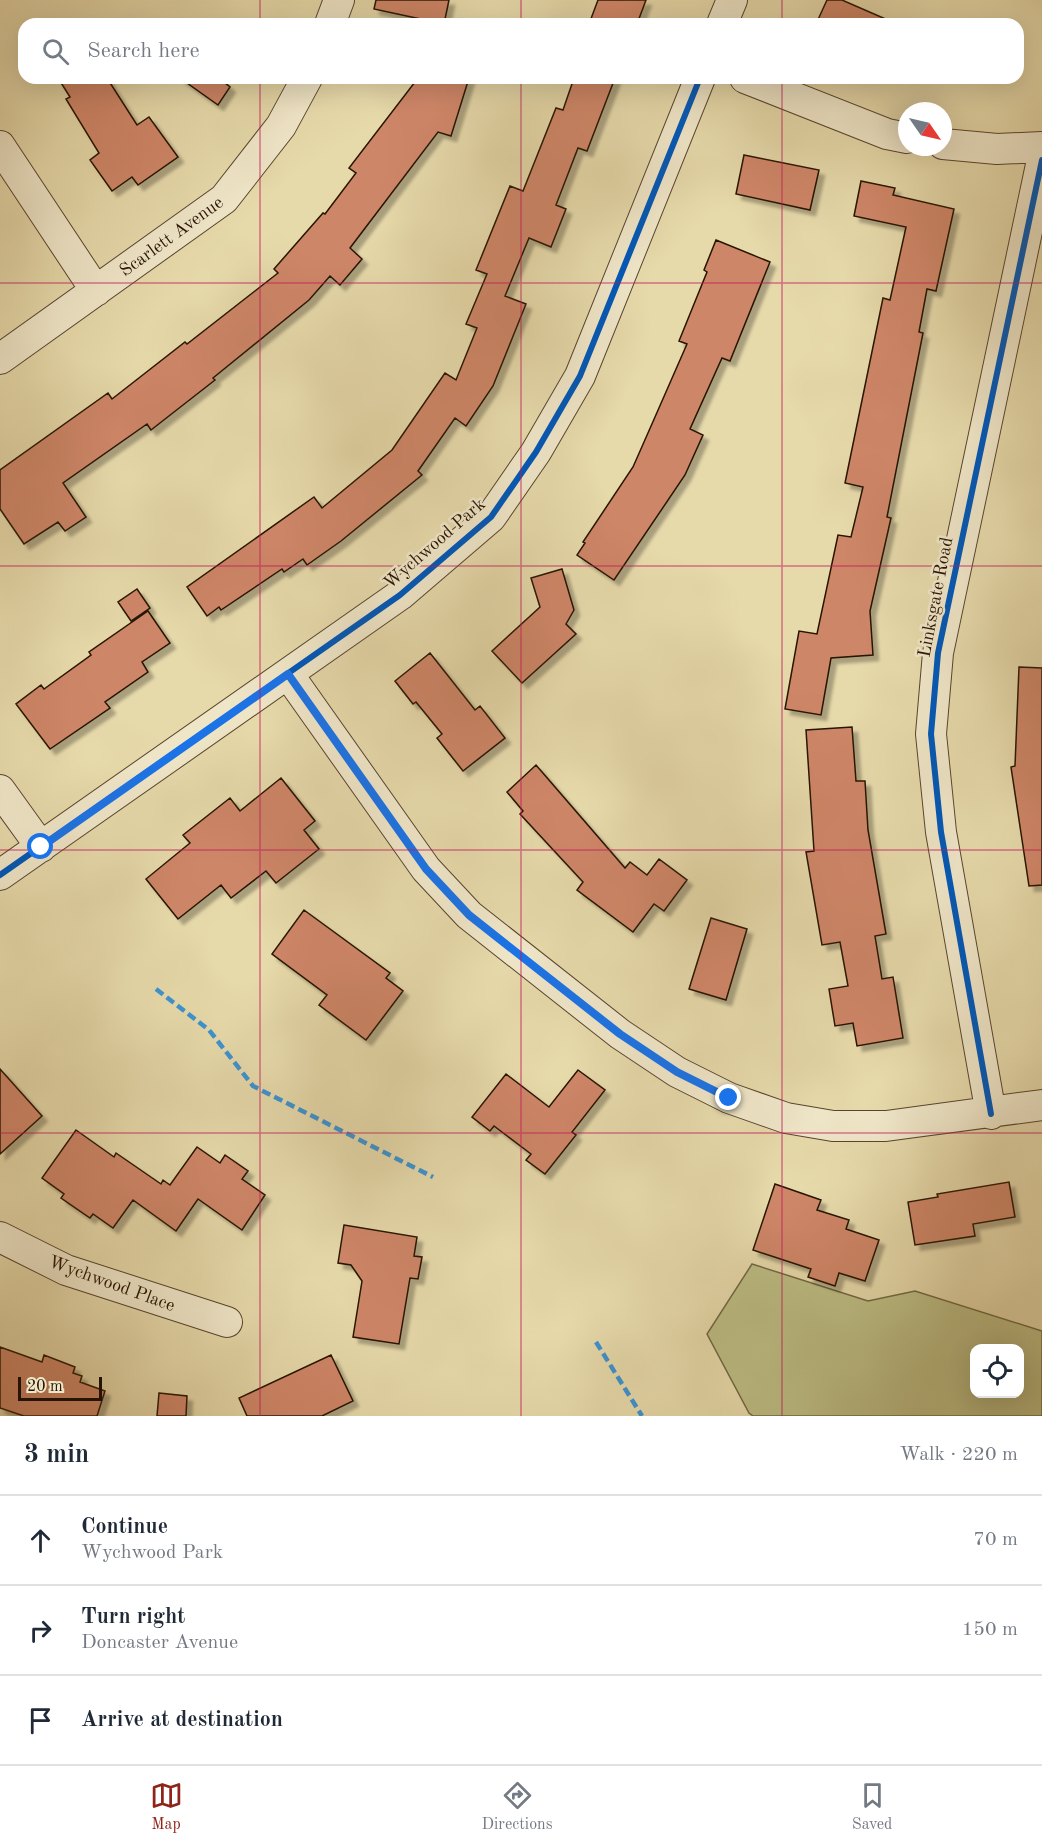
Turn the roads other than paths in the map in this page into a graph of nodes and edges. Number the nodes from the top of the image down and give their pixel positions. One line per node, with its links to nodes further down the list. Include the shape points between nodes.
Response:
1 (339, 0): 3 (street)
2 (732, 0): 4 (street)
3 (332, 18)
4 (724, 18)
5 (304, 84): 13 (street, Scarlett Avenue, via 281,126 224,199)
6 (698, 84): 15 (street, Wychwood Park, via 580,376 536,452 491,517 400,595)
7 (760, 84): 8 (street)
8 (898, 136)
9 (952, 145): 11 (street, via 997,149)
10 (0, 146): 13 (street)
11 (1042, 147)
12 (1042, 160): 20 (street, Linksgate Road, via 938,653 931,734 941,832)
13 (96, 291): 14 (street, Scarlett Avenue)
14 (0, 359)
15 (288, 674): 17 (street, Wychwood Park); 20 (street, via 426,869 469,915 620,1034 677,1072 729,1098 777,1115 833,1126 886,1126)
16 (0, 790): 17 (street)
17 (41, 847): 18 (street, Wychwood Park)
18 (0, 875)
19 (1042, 1105): 20 (street)
20 (991, 1114)
21 (0, 1237): 22 (street, Wychwood Place, via 66,1270)
22 (227, 1322)

